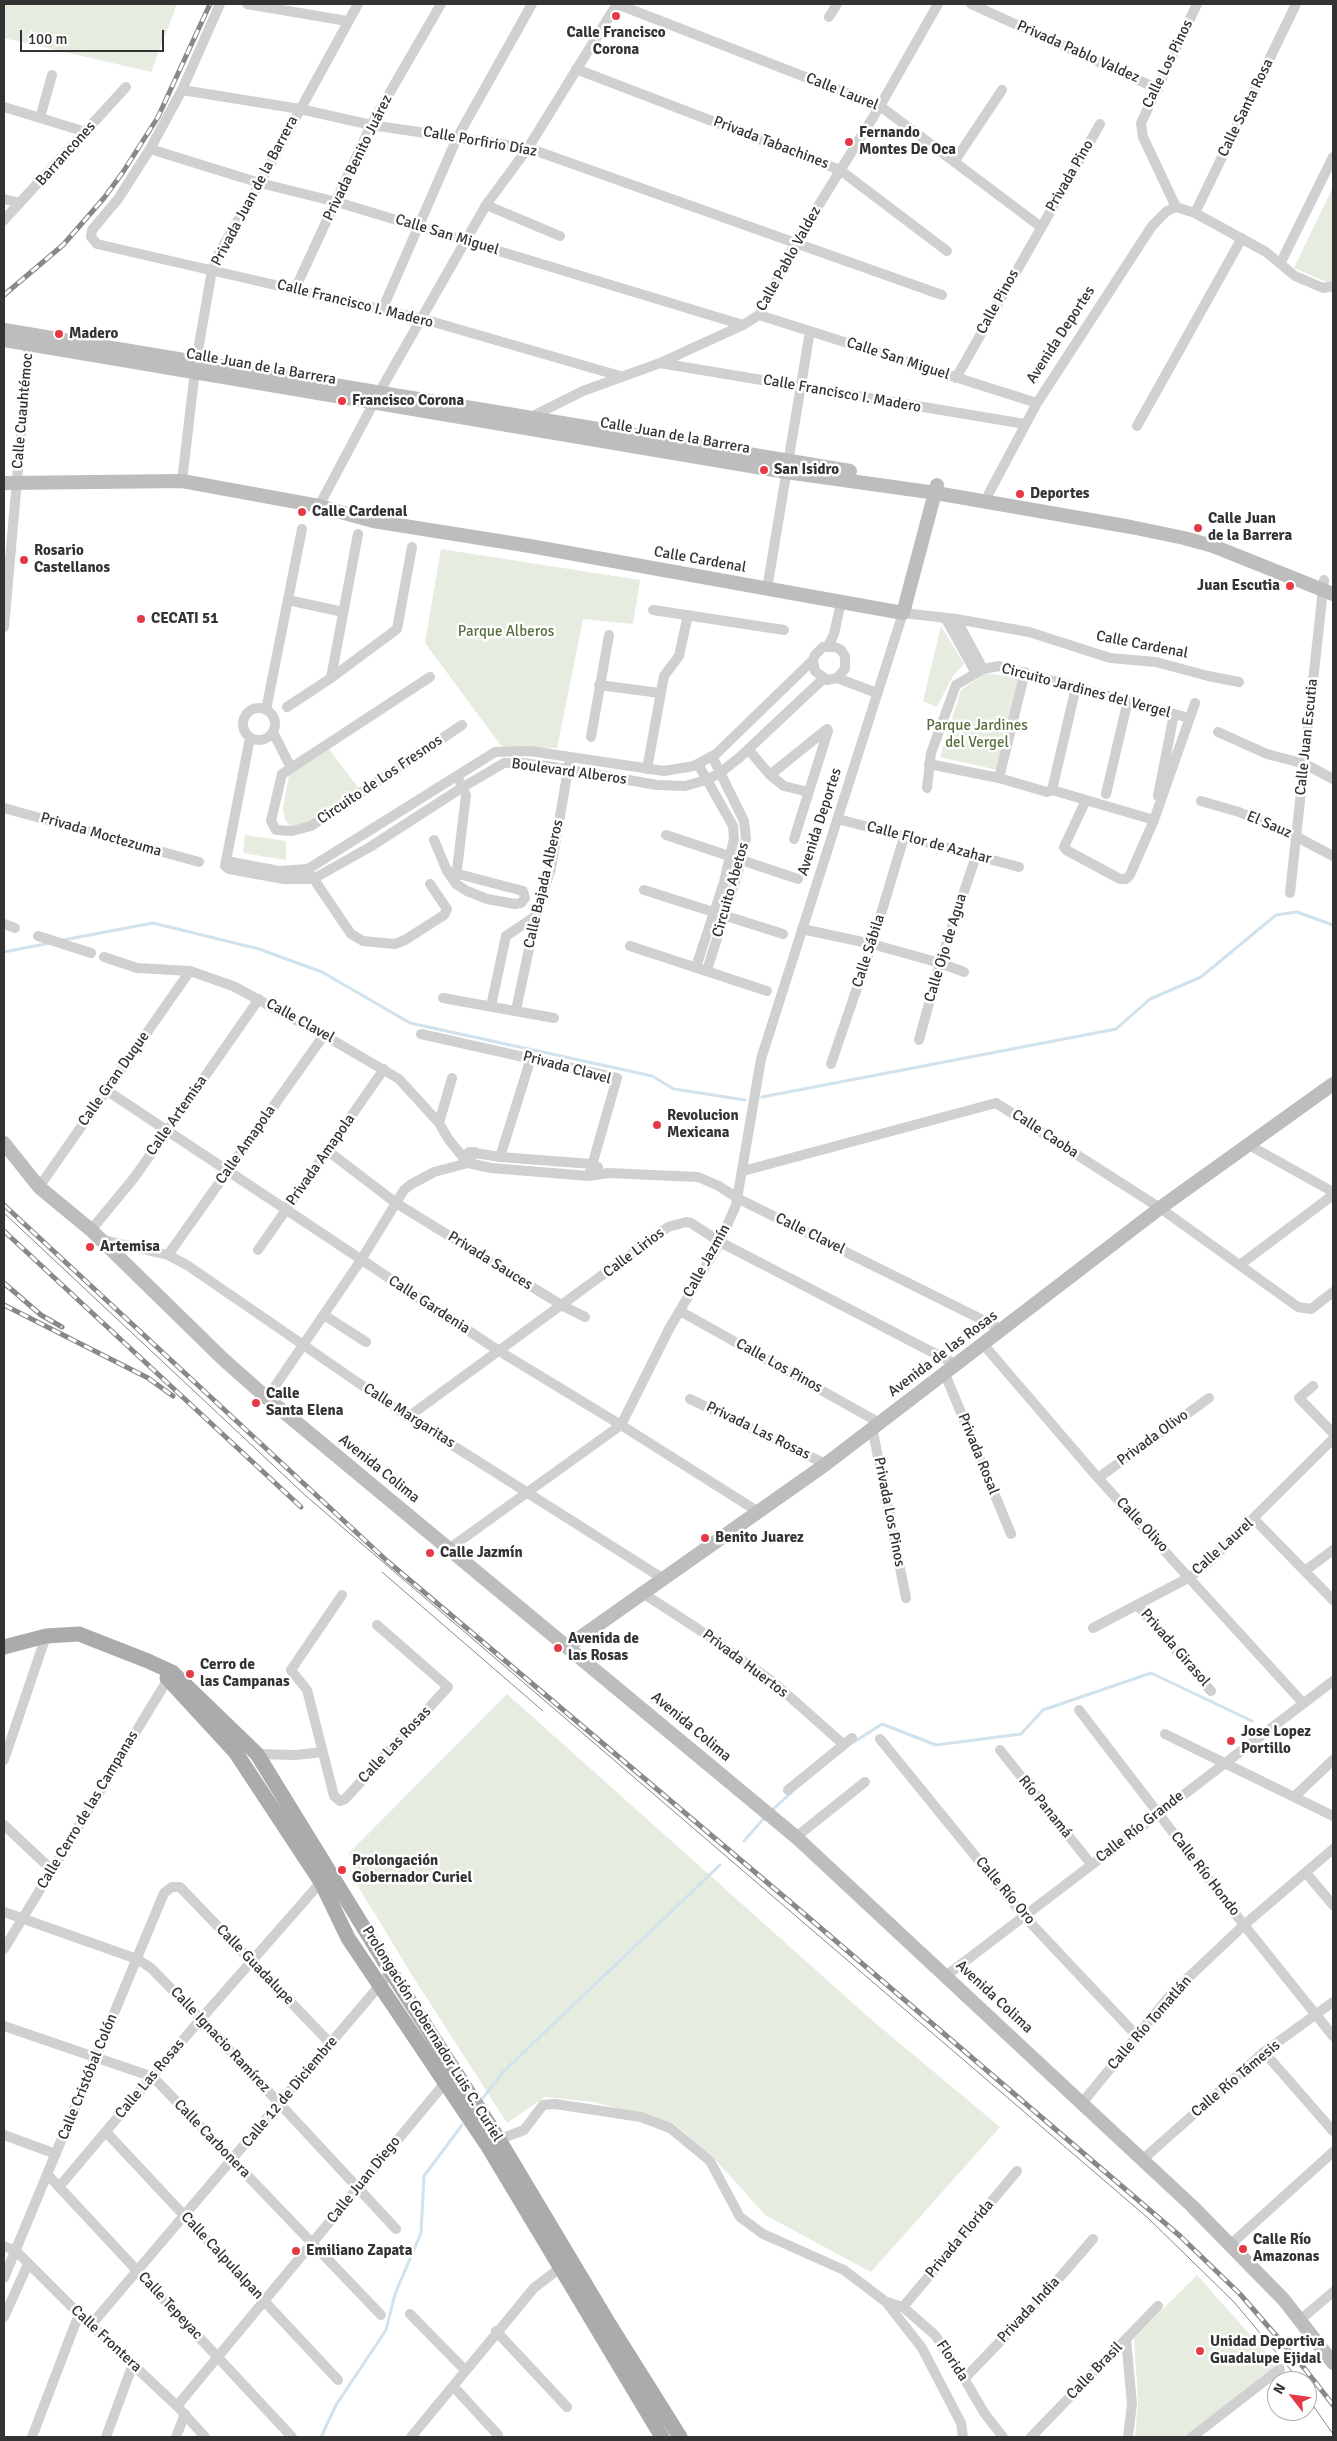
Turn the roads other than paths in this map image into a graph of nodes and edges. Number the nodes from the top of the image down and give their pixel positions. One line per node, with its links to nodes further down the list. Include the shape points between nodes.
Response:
1 (220, 4): 18 (street)
2 (247, 4): 13 (street)
3 (358, 4): 13 (street, Privada Juan de la Barrera)
4 (441, 4): 25 (street, Privada Benito Juárez)
5 (532, 4): 27 (street)
6 (617, 4): 14 (street); 20 (street, Calle Laurel)
7 (836, 4): 12 (street)
8 (938, 4): 20 (street, Calle Pablo Valdez)
9 (971, 4): 17 (street, Privada Pablo Valdez)
10 (1197, 4): 17 (street, Calle Los Pinos)
11 (1296, 4): 39 (street, Calle Santa Rosa)
12 (829, 16)
13 (347, 21): 22 (street, Privada Juan de la Barrera)
14 (576, 69): 28 (street); 32 (street, Privada Tabachines)
15 (52, 76): 23 (street)
16 (126, 87): 26 (street, Barrancones)
17 (1158, 88): 38 (street, Calle Los Pinos, via 1142,117 1141,129)
18 (182, 90): 22 (street, Calle Porfirio Díaz); 29 (street)
19 (1002, 90): 31 (street)
20 (880, 106): 31 (street, Calle Laurel); 32 (street, Calle Pablo Valdez)
21 (4, 107): 23 (street)
22 (300, 109): 25 (street, Calle Porfirio Díaz); 33 (street, Privada Juan de la Barrera)
23 (40, 118): 26 (street)
24 (1100, 124): 42 (street, Privada Pino)
25 (371, 125): 27 (street, Calle Porfirio Díaz); 35 (street, Privada Benito Juárez)
26 (86, 132): 36 (street, Barrancones)
27 (457, 138): 28 (street, Calle Porfirio Díaz); 41 (street)
28 (528, 148): 37 (street); 46 (street, Calle Porfirio Díaz)
29 (150, 149): 33 (street, Calle San Miguel); 49 (street, Calle Francisco I. Madero, via 118,200 92,230 91,237 97,244)
30 (1333, 157): 48 (street)
31 (954, 162): 42 (street, Calle Laurel)
32 (840, 170): 46 (street, Calle Pablo Valdez); 47 (street, Privada Tabachines)
33 (260, 183): 35 (street, Calle San Miguel); 49 (street, Privada Juan de la Barrera)
34 (4, 200): 36 (street)
35 (337, 202): 41 (street, Calle San Miguel); 51 (street, Privada Benito Juárez)
36 (20, 203): 40 (street, Barrancones)
37 (486, 205): 43 (street); 45 (street)
38 (1176, 207): 39 (street); 67 (street, Avenida Deportes, via 1152,226)
39 (1195, 213): 44 (street)
40 (4, 220)
41 (418, 226): 45 (street, Calle San Miguel); 53 (street)
42 (1040, 227): 64 (street, Calle Pinos)
43 (560, 236)
44 (1242, 238): 48 (street); 70 (street)
45 (465, 240): 55 (street); 56 (street, Calle San Miguel)
46 (796, 242): 52 (street, Calle Porfirio Díaz); 54 (street, Calle Pablo Valdez)
47 (947, 250)
48 (1280, 262): 50 (street, via 1295,276 1323,288)
49 (212, 270): 51 (street, Calle Francisco I. Madero); 62 (street, Privada Juan de la Barrera)
50 (1333, 286)
51 (295, 289): 53 (street, Calle Francisco I. Madero)
52 (942, 295)
53 (382, 310): 55 (street, Calle Francisco I. Madero)
54 (759, 315): 56 (street, Calle Pablo Valdez); 58 (street, Calle San Miguel)
55 (423, 319): 63 (street, Calle Francisco I. Madero); 66 (street)
56 (743, 325): 61 (street, Calle Pablo Valdez)
57 (4, 330): 62 (street, Calle Juan de la Barrera)
58 (810, 331): 64 (street, Calle San Miguel); 65 (street)
59 (4, 340): 60 (street, Calle Juan de la Barrera)
60 (29, 345): 62 (street, Calle Juan de la Barrera); 73 (street, Calle Cuauhtémoc)
61 (660, 363): 63 (street, Calle Pablo Valdez); 65 (street, Calle Francisco I. Madero)
62 (196, 367): 66 (street, Calle Juan de la Barrera); 72 (street, Privada Juan de la Barrera)
63 (620, 376): 68 (street, Calle Pablo Valdez)
64 (956, 378): 67 (street, Calle San Miguel)
65 (800, 386): 69 (street, Calle Francisco I. Madero); 71 (street)
66 (378, 397): 68 (street, Calle Juan de la Barrera); 76 (street)
67 (1037, 403): 69 (street, Avenida Deportes)
68 (528, 422): 71 (street, Calle Juan de la Barrera)
69 (1025, 424): 75 (street, Avenida Deportes)
70 (1137, 426)
71 (787, 467): 74 (street, Calle Juan de la Barrera); 82 (street)
72 (182, 481): 73 (street, Calle Cardenal); 76 (street, Calle Cardenal)
73 (11, 482): 91 (street, Calle Cuauhtémoc)
74 (937, 489): 75 (street, Calle Juan de la Barrera); 77 (street, Calle Juan de la Barrera); 87 (street, Avenida Deportes)
75 (989, 493): 77 (street, Calle Juan de la Barrera)
76 (319, 506): 82 (street, Calle Cardenal, via 373,521)
77 (1127, 522): 81 (street, Calle Juan de la Barrera, via 1190,531)
78 (302, 529): 83 (street)
79 (358, 534): 86 (street)
80 (412, 547): 99 (street, via 397,629)
81 (1328, 587): 123 (street, Calle Juan Escutia)
82 (767, 589): 84 (street, Calle Cardenal)
83 (288, 600): 86 (street); 110 (street)
84 (841, 602): 87 (street, Calle Cardenal); 94 (street)
85 (653, 610): 88 (street)
86 (343, 612): 99 (street)
87 (903, 613): 89 (street, Calle Cardenal); 106 (street, Avenida Deportes)
88 (688, 615): 92 (street); 105 (street, via 679,656 667,669)
89 (942, 617): 90 (street, Calle Cardenal); 96 (street)
90 (956, 619): 96 (street, Circuito Jardines del Vergel); 102 (street, Calle Cardenal, via 1029,632 1110,658 1156,662)
91 (4, 627)
92 (784, 630)
93 (609, 635): 103 (street)
94 (828, 646): 95 (street, via 818,650); 100 (street, via 841,650 846,662 846,669)
95 (813, 660): 101 (street, via 815,671); 119 (street, Boulevard Alberos)
96 (980, 671): 97 (street, Circuito Jardines del Vergel, via 999,666); 122 (street, via 956,685)
97 (1025, 672): 104 (street, Circuito Jardines del Vergel); 130 (street)
98 (430, 677): 124 (street, Circuito de Los Fresnos)
99 (331, 678): 109 (street)
100 (836, 678): 101 (street); 106 (street)
101 (823, 679): 118 (street, Boulevard Alberos)
102 (1239, 682)
103 (599, 685): 105 (street); 116 (street)
104 (1076, 687): 107 (street, Circuito Jardines del Vergel); 135 (street)
105 (660, 693): 125 (street)
106 (877, 693): 142 (street, Avenida Deportes)
107 (1128, 700): 111 (street, Circuito Jardines del Vergel); 137 (street)
108 (1195, 703): 112 (street, Circuito Jardines del Vergel)
109 (287, 707)
110 (266, 710): 114 (street, via 274,717); 117 (street, via 256,708 244,719 244,730)
111 (1174, 714): 112 (street, Circuito Jardines del Vergel); 139 (street, via 1157,792)
112 (1189, 718): 139 (street, Circuito Jardines del Vergel)
113 (462, 725): 124 (street, Circuito de Los Fresnos, via 311,826 292,831 276,830 270,821 282,774)
114 (273, 732): 117 (street, via 260,741); 124 (street)
115 (1218, 732): 123 (street, via 1267,754)
116 (591, 737)
117 (250, 738): 155 (street, Boulevard Alberos, via 226,861)
118 (748, 749): 127 (street, Boulevard Alberos); 129 (street)
119 (712, 756): 121 (street, Boulevard Alberos); 127 (street, Circuito Abetos)
120 (570, 758): 125 (street, Boulevard Alberos); 126 (street, Calle Bajada Alberos); 128 (street, Boulevard Alberos, via 530,751 495,752)
121 (698, 764): 125 (street, Boulevard Alberos, via 664,771); 132 (street, Circuito Abetos)
122 (929, 764): 130 (street); 134 (street)
123 (1304, 764): 131 (street); 146 (street, Calle Juan Escutia)
124 (291, 768)
125 (647, 769)
126 (567, 770): 132 (street, Boulevard Alberos, via 657,785 685,786); 133 (street, Boulevard Alberos, via 522,763 504,764); 162 (street, Calle Bajada Alberos, via 551,868)
127 (720, 773): 132 (street, Boulevard Alberos); 152 (street, Circuito Abetos, via 744,820 746,838)
128 (456, 775): 133 (street); 155 (street, Boulevard Alberos)
129 (770, 775): 136 (street, via 784,786); 136 (street, via 827,728)
130 (998, 778): 135 (street, via 1047,792)
131 (1333, 779)
132 (706, 780): 149 (street, Circuito Abetos, via 733,826)
133 (463, 787): 155 (street, Boulevard Alberos, via 370,847); 156 (street, via 466,796)
134 (927, 788)
135 (1052, 790): 138 (street)
136 (808, 792): 147 (street)
137 (1106, 794)
138 (1086, 800): 143 (street); 143 (street, Circuito Jardines del Vergel, via 1064,847 1104,871 1126,879)
139 (1161, 800): 143 (street, Circuito Jardines del Vergel)
140 (1201, 801): 146 (street, El Sauz, via 1240,812)
141 (4, 808): 153 (street, Privada Moctezuma)
142 (838, 819): 145 (street, Calle Flor de Azahar); 165 (street, Avenida Deportes)
143 (1154, 820)
144 (666, 835): 149 (street)
145 (904, 837): 150 (street, Calle Flor de Azahar); 168 (street, Calle Sábila)
146 (1297, 837): 151 (street, El Sauz); 160 (street, Calle Juan Escutia)
147 (794, 839)
148 (434, 840): 156 (street)
149 (730, 856): 152 (street); 161 (street, Circuito Abetos)
150 (976, 856): 154 (street, Calle Flor de Azahar); 172 (street, Calle Ojo de Agua)
151 (1333, 856)
152 (742, 859): 157 (street); 161 (street, Circuito Abetos)
153 (199, 862)
154 (1019, 867)
155 (310, 874): 158 (street, via 351,934 363,941 395,944 444,915 447,909)
156 (453, 876): 156 (street, via 467,891 487,899 515,904 525,898 523,891)
157 (798, 879)
158 (430, 884)
159 (644, 890): 161 (street)
160 (1290, 893)
161 (720, 913): 166 (street); 173 (street, Circuito Abetos); 174 (street, Circuito Abetos)
162 (536, 916): 180 (street, via 506,936); 181 (street, Calle Bajada Alberos)
163 (4, 924): 164 (street)
164 (15, 928)
165 (802, 929): 168 (street); 203 (street, Avenida Deportes, via 757,1074)
166 (783, 934)
167 (38, 936): 170 (street)
168 (872, 944): 172 (street); 187 (street, Calle Sábila)
169 (630, 946): 173 (street)
170 (91, 953)
171 (104, 957): 175 (street, Calle Clavel, via 137,968)
172 (940, 963): 176 (street); 185 (street, Calle Ojo de Agua)
173 (696, 967): 174 (street)
174 (707, 970): 177 (street)
175 (190, 971): 179 (street, Calle Clavel); 191 (street, Calle Gran Duque)
176 (964, 972)
177 (767, 991)
178 (443, 998): 180 (street)
179 (259, 999): 184 (street, Calle Clavel); 193 (street, Calle Artemisa)
180 (491, 1006): 181 (street)
181 (516, 1010): 182 (street)
182 (554, 1018)
183 (421, 1034): 186 (street, Privada Clavel)
184 (324, 1035): 188 (street, Calle Clavel); 202 (street, Calle Amapola)
185 (919, 1040)
186 (531, 1058): 199 (street); 201 (street, Privada Clavel, via 617,1078)
187 (831, 1064)
188 (384, 1069): 192 (street, Calle Clavel, via 407,1086); 196 (street, Privada Amapola)
189 (452, 1078): 192 (street)
190 (1333, 1084): 195 (street, Avenida de las Rosas)
191 (106, 1090): 193 (street, Calle Gardenia); 206 (street, Calle Gran Duque)
192 (439, 1123): 197 (street, Calle Clavel)
193 (167, 1130): 202 (street, Calle Gardenia); 212 (street, Calle Artemisa)
194 (4, 1143): 206 (street, Avenida Colima)
195 (1249, 1145): 207 (street); 210 (street, Avenida de las Rosas)
196 (328, 1151): 209 (street, Privada Sauces); 211 (street, Privada Amapola)
197 (458, 1152): 198 (street, Calle Clavel); 200 (street, Calle Clavel)
198 (474, 1152): 199 (street, Calle Clavel); 200 (street)
199 (500, 1157): 201 (street, Calle Clavel)
200 (468, 1162): 205 (street, Calle Clavel, via 491,1168); 209 (street, via 434,1172 410,1185)
201 (592, 1164): 204 (street, Calle Clavel); 205 (street, Privada Clavel)
202 (228, 1170): 211 (street, Calle Gardenia); 215 (street, Calle Amapola)
203 (743, 1171): 208 (street, Calle Jazmín); 210 (street, Calle Caoba, via 996,1103)
204 (608, 1173): 205 (street, Calle Clavel); 208 (street, Calle Clavel, via 698,1177 720,1186)
205 (589, 1176)
206 (39, 1186): 212 (street, Avenida Colima)
207 (1333, 1193): 217 (street)
208 (737, 1198): 213 (street, Calle Jazmín); 223 (street, Calle Clavel)
209 (396, 1203): 216 (street); 219 (street, Privada Sauces)
210 (1160, 1208): 217 (street, Calle Caoba); 223 (street, Avenida de las Rosas)
211 (287, 1209): 214 (street, Privada Amapola); 216 (street, Calle Gardenia)
212 (96, 1235): 215 (street, Calle Margaritas); 231 (street, Avenida Colima)
213 (720, 1242): 219 (street, Calle Lirios, via 691,1223 668,1228); 220 (street, Calle Jazmín); 228 (street, Calle Lirios)
214 (258, 1250)
215 (168, 1255): 226 (street, Calle Margaritas)
216 (361, 1260): 221 (street); 227 (street, Calle Gardenia)
217 (1241, 1264): 218 (street, Calle Caoba, via 1298,1307 1311,1309)
218 (1333, 1292)
219 (563, 1306): 222 (street, Privada Sauces); 227 (street, Calle Lirios)
220 (680, 1311): 235 (street, Calle Los Pinos); 236 (street, Calle Jazmín)
221 (324, 1315): 224 (street); 226 (street)
222 (585, 1317)
223 (1003, 1330): 225 (street, Avenida de las Rosas)
224 (366, 1342)
225 (983, 1344): 228 (street, Avenida de las Rosas); 240 (street, Calle Olivo)
226 (303, 1347): 231 (street); 234 (street, Calle Margaritas)
227 (499, 1351): 234 (street, Calle Lirios); 236 (street, Calle Gardenia)
228 (957, 1365): 229 (street, Avenida de las Rosas)
229 (945, 1374): 235 (street, Avenida de las Rosas); 244 (street, Privada Rosal)
230 (1313, 1386): 237 (street, via 1298,1398)
231 (267, 1398): 245 (street, Avenida Colima)
232 (690, 1398): 239 (street, Privada Las Rosas)
233 (1208, 1398): 240 (street, Privada Olivo)
234 (408, 1417): 241 (street, Calle Margaritas)
235 (875, 1424): 239 (street, Avenida de las Rosas); 252 (street, Privada Los Pinos)
236 (622, 1425): 241 (street, Calle Jazmín); 242 (street, Calle Gardenia)
237 (1333, 1433)
238 (1333, 1439): 243 (street, Calle Laurel)
239 (826, 1464): 242 (street, Avenida de las Rosas)
240 (1098, 1478): 248 (street, Calle Olivo)
241 (526, 1491): 245 (street, Calle Jazmín); 249 (street, Calle Margaritas)
242 (757, 1511): 249 (street, Avenida de las Rosas)
243 (1254, 1518): 247 (street); 248 (street, Calle Laurel)
244 (1011, 1534)
245 (450, 1548): 258 (street, Avenida Colima)
246 (1333, 1550): 247 (street)
247 (1306, 1570): 253 (street)
248 (1190, 1577): 254 (street, Calle Laurel); 263 (street, Calle Olivo)
249 (662, 1578): 250 (street, Avenida de las Rosas)
250 (641, 1592): 258 (street, Avenida de las Rosas); 268 (street, Privada Huertos, via 772,1681)
251 (342, 1595): 270 (street, via 291,1670 307,1690)
252 (906, 1598)
253 (1333, 1600)
254 (1138, 1606): 256 (street, Calle Laurel); 262 (street, Privada Girasol)
255 (377, 1624): 270 (street, Calle Las Rosas, via 448,1687 345,1799 340,1801 334,1796)
256 (1093, 1628)
257 (46, 1636): 259 (main road, Prolongación Gobernador Luis C. Curiel); 260 (main road, Prolongación Gobernador Luis C. Curiel, via 79,1634 148,1661); 272 (street)
258 (568, 1646): 281 (street, Avenida Colima)
259 (4, 1647)
260 (170, 1675): 271 (main road, Prolongación Gobernador Luis C. Curiel); 284 (street, Calle Cerro de las Campanas); 286 (main road, Prolongación Gobernador Luis C. Curiel, via 236,1754)
261 (1333, 1681): 263 (street, Calle Río Grande)
262 (1211, 1691)
263 (1302, 1703): 274 (street, Calle Río Grande)
264 (1079, 1710): 278 (street, Calle Río Hondo)
265 (1165, 1734): 274 (street)
266 (852, 1738): 268 (street)
267 (880, 1738): 290 (street, Calle Río Oro)
268 (843, 1744): 276 (street)
269 (1000, 1750): 283 (street, Río Panamá)
270 (322, 1752): 271 (street)
271 (257, 1754): 296 (main road, Prolongación Gobernador Luis C. Curiel)
272 (4, 1760)
273 (1333, 1760): 277 (street)
274 (1226, 1762): 277 (street); 278 (street, Calle Río Grande)
275 (864, 1782): 281 (street)
276 (788, 1790)
277 (1294, 1797): 279 (street)
278 (1158, 1813): 283 (street, Calle Río Grande); 292 (street, Calle Río Hondo)
279 (1333, 1816)
280 (4, 1825): 284 (street)
281 (796, 1837): 297 (street, Avenida Colima)
282 (1333, 1849): 285 (street, Calle Río Tomatlán)
283 (1091, 1864): 290 (street, Calle Río Grande)
284 (52, 1870): 291 (street, Calle Cerro de las Campanas)
285 (1306, 1873): 288 (street); 292 (street, Calle Río Tomatlán)
286 (321, 1882): 295 (street, Calle Las Rosas); 298 (main road, Prolongación Gobernador Luis C. Curiel, via 348,1938)
287 (180, 1887): 294 (street, Calle Cristóbal Colón, via 172,1886 164,1892); 295 (street, Calle Guadalupe)
288 (1333, 1905)
289 (4, 1912): 291 (street, Calle Ignacio Ramírez)
290 (1024, 1916): 297 (street, Calle Río Grande); 303 (street, Calle Río Oro)
291 (22, 1918): 293 (street, Calle Cerro de las Campanas); 294 (street, Calle Ignacio Ramírez)
292 (1244, 1926): 300 (street, Calle Río Hondo); 303 (street, Calle Río Tomatlán, via 1172,1993)
293 (4, 1949)
294 (136, 1959): 301 (street, Calle Ignacio Ramírez, via 151,1968); 307 (street, Calle Cristóbal Colón)
295 (251, 1960): 301 (street, Calle Las Rosas); 305 (street, Calle Guadalupe)
296 (391, 1972): 298 (street, Calle 12 de Diciembre); 308 (main road, Prolongación Gobernador Luis C. Curiel)
297 (947, 1975): 311 (street, Avenida Colima)
298 (379, 1985): 305 (street, Calle 12 de Diciembre); 310 (main road, Prolongación Gobernador Luis C. Curiel)
299 (1333, 2002): 300 (street, Calle Río Támesis)
300 (1317, 2016): 304 (street, Calle Río Hondo); 306 (street, Calle Río Támesis)
301 (201, 2019): 309 (street, Calle Las Rosas); 312 (street, Calle Ignacio Ramírez)
302 (4, 2026): 307 (street, Calle Carbonera)
303 (1137, 2036): 311 (street, Calle Río Tomatlán)
304 (1333, 2036)
305 (331, 2044): 312 (street, Calle 12 de Diciembre)
306 (1264, 2052): 313 (street); 320 (street, Calle Río Támesis)
307 (96, 2058): 309 (street, Calle Carbonera); 318 (street, Calle Cristóbal Colón)
308 (457, 2072): 310 (street, Calle Juan Diego); 316 (main road, Prolongación Gobernador Luis C. Curiel)
309 (153, 2077): 314 (street, Calle Las Rosas); 319 (street, Calle Carbonera)
310 (443, 2082): 316 (main road, Prolongación Gobernador Luis C. Curiel); 324 (street, Calle Juan Diego)
311 (1082, 2103): 320 (street, Avenida Colima)
312 (280, 2104): 319 (street, Calle 12 de Diciembre); 324 (street, Calle Ignacio Ramírez)
313 (1333, 2131)
314 (106, 2132): 323 (street, Calle Las Rosas); 325 (street, Calle Calpulalpan)
315 (4, 2135): 318 (street)
316 (493, 2142): 333 (main road, Prolongación Gobernador Luis C. Curiel); 338 (street, via 524,2130 543,2105 554,2104 640,2117 670,2128 710,2161 740,2217 763,2234 844,2270); 368 (main road, Prolongación Gobernador Luis C. Curiel)
317 (1333, 2152): 329 (street)
318 (56, 2154): 322 (street, Calle Cristóbal Colón)
319 (232, 2160): 325 (street, Calle 12 de Diciembre); 328 (street, Calle Carbonera)
320 (1142, 2160): 329 (street, Avenida Colima)
321 (1017, 2171): 340 (street, Privada Florida)
322 (48, 2174): 323 (street, Calle Tepeyac); 331 (street, Calle Cristóbal Colón)
323 (60, 2187): 334 (street, Calle Tepeyac)
324 (358, 2189): 326 (street, Calle Ignacio Ramírez); 328 (street, Calle Juan Diego)
325 (184, 2216): 334 (street, Calle 12 de Diciembre); 337 (street, Calle Calpulalpan)
326 (396, 2229)
327 (1093, 2239): 354 (street, Privada India)
328 (312, 2244): 337 (street, Calle Juan Diego); 343 (street, Calle Carbonera)
329 (1230, 2245): 345 (street, Avenida Colima)
330 (4, 2246): 331 (street, Calle Frontera)
331 (16, 2251): 332 (street, Calle Frontera); 335 (street, Calle Cristóbal Colón)
332 (28, 2264): 341 (street, Calle Frontera); 344 (street)
333 (560, 2268): 347 (street, via 534,2288); 367 (main road, Prolongación Gobernador Luis C. Curiel)
334 (137, 2271): 346 (street, Calle 12 de Diciembre); 349 (street, Calle Tepeyac)
335 (4, 2278)
336 (1333, 2292): 345 (street)
337 (265, 2301): 349 (street, Calle Juan Diego); 355 (street, Calle Calpulalpan)
338 (886, 2302): 340 (street, Florida); 369 (street, via 922,2348 961,2423)
339 (1158, 2306): 348 (street, Calle Brasil)
340 (903, 2307): 354 (street, Florida, via 935,2335)
341 (79, 2314): 346 (street, Calle Frontera); 361 (street)
342 (410, 2314): 353 (street)
343 (381, 2315)
344 (4, 2317)
345 (1300, 2320): 350 (street, Avenida Colima)
346 (91, 2325): 351 (street, Calle Frontera)
347 (496, 2331): 353 (street); 357 (street)
348 (1126, 2338): 371 (street, Calle Brasil); 372 (street, via 1132,2404)
349 (218, 2357): 358 (street, Calle Juan Diego); 365 (street, Calle Tepeyac)
350 (1333, 2362)
351 (133, 2364): 358 (street, Calle Frontera); 362 (street)
352 (1280, 2369): 360 (street)
353 (466, 2370): 356 (street)
354 (964, 2379): 370 (street, Florida)
355 (338, 2380)
356 (453, 2386): 359 (street); 366 (street)
357 (567, 2407)
358 (181, 2410): 363 (street, Calle Juan Diego); 364 (street, Calle Frontera)
359 (498, 2435)
360 (1198, 2436)
361 (32, 2437)
362 (106, 2437)
363 (176, 2437)
364 (205, 2437)
365 (292, 2437)
366 (411, 2437)
367 (662, 2437)
368 (680, 2437)
369 (964, 2437)
370 (1002, 2437)
371 (1031, 2437)
372 (1128, 2437)

